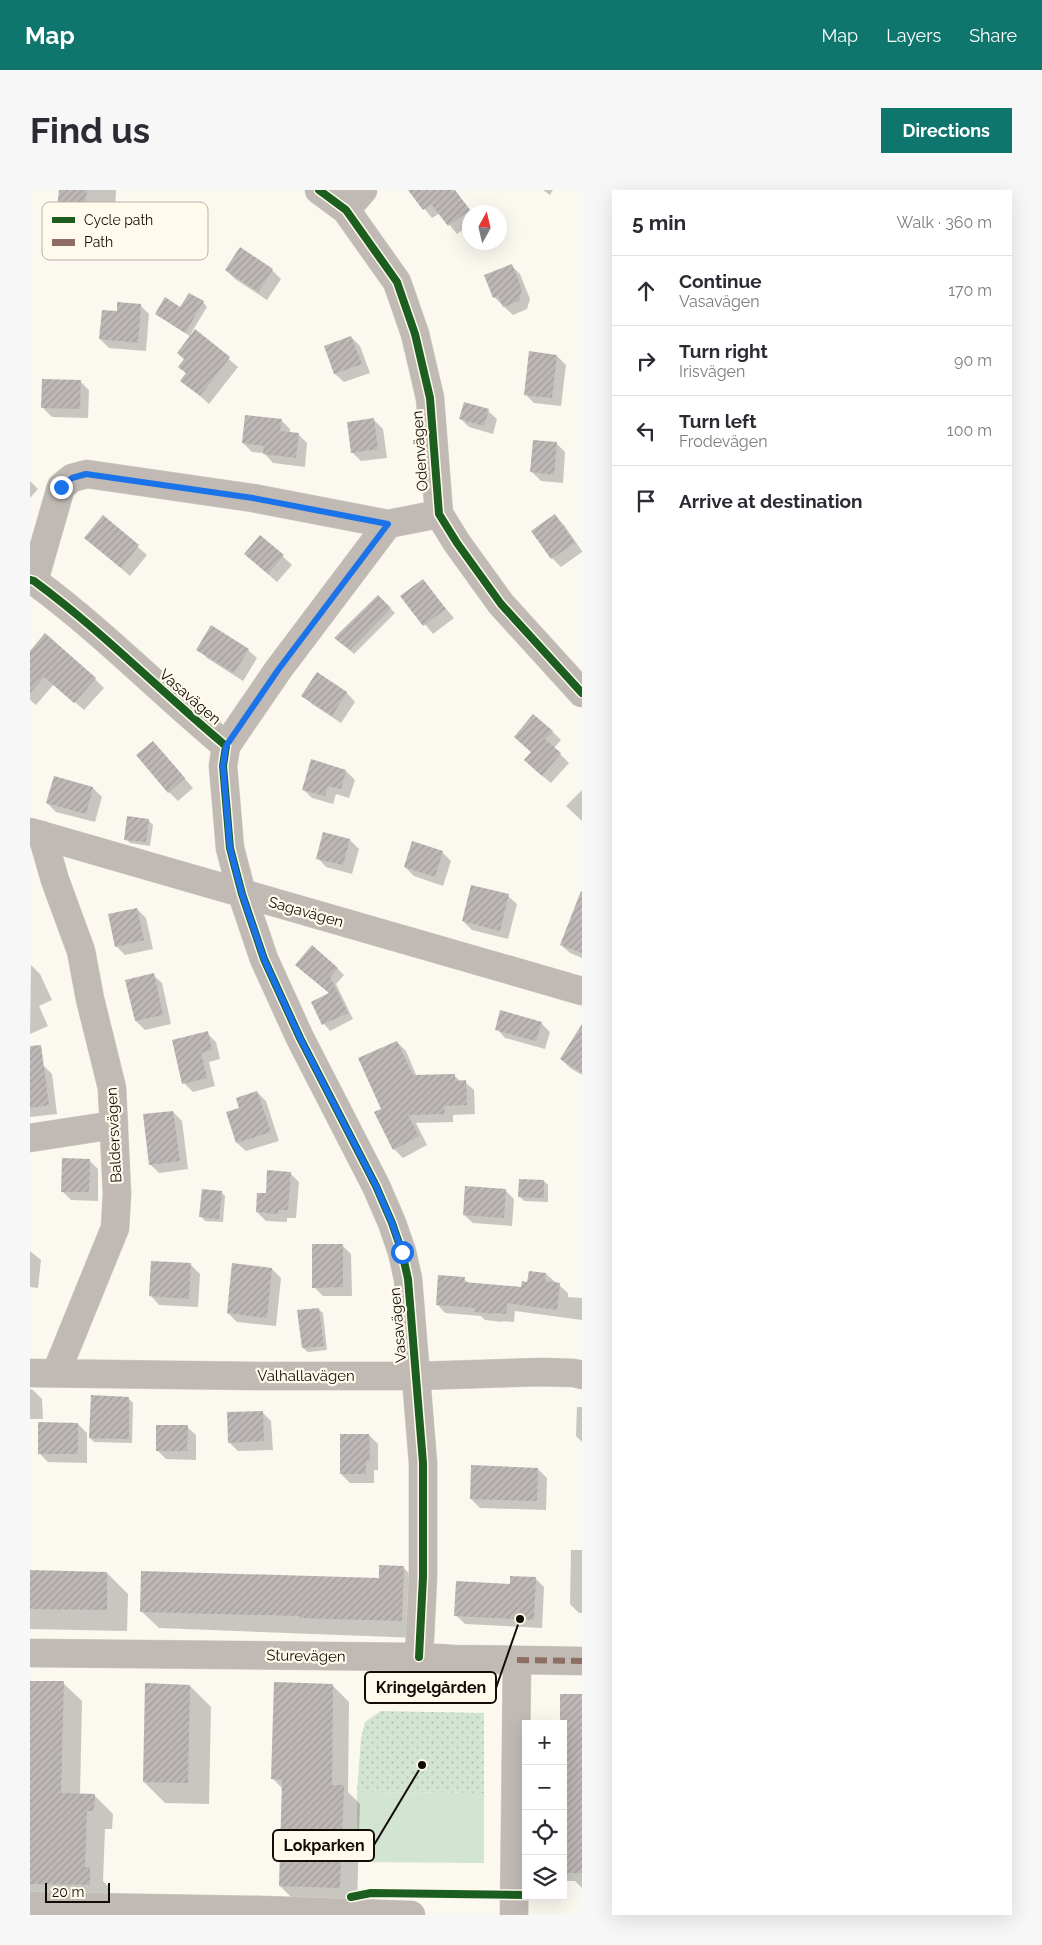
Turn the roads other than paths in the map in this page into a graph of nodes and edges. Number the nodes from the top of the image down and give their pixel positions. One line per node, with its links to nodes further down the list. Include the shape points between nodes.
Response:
1 (319, 190): 2 (street, Odenvägen)
2 (355, 200): 3 (street, Odenvägen, via 397,282 415,334 430,398)
3 (439, 514): 4 (street); 6 (street, Odenvägen, via 501,604)
4 (388, 524): 5 (street, via 253,498 86,474 72,478 61,487); 7 (street, via 278,670)
5 (32, 580): 7 (street, Vasavägen, via 72,609)
6 (582, 693)
7 (226, 746): 9 (street, Vasavägen, via 223,766 230,848)
8 (36, 834): 9 (street, Sagavägen); 11 (street, Baldersvägen, via 81,951 112,1088)
9 (242, 894): 10 (street, Sagavägen); 15 (street, Vasavägen, via 264,959 300,1038 392,1223 408,1279)
10 (582, 991)
11 (114, 1125): 12 (street); 13 (street, Baldersvägen, via 115,1228)
12 (30, 1138)
13 (43, 1373): 15 (street, Valhallavägen)
14 (582, 1375): 15 (street, Valhallavägen, via 541,1372)
15 (416, 1376): 17 (street, Vasavägen, via 423,1463)
16 (30, 1653): 17 (street, Sturevägen)
17 (420, 1657): 18 (street, Sturevägen)
18 (517, 1660): 19 (street, Sturevägen); 22 (street)
19 (582, 1661)
20 (30, 1906): 21 (street)
21 (411, 1915)
22 (514, 1915)

